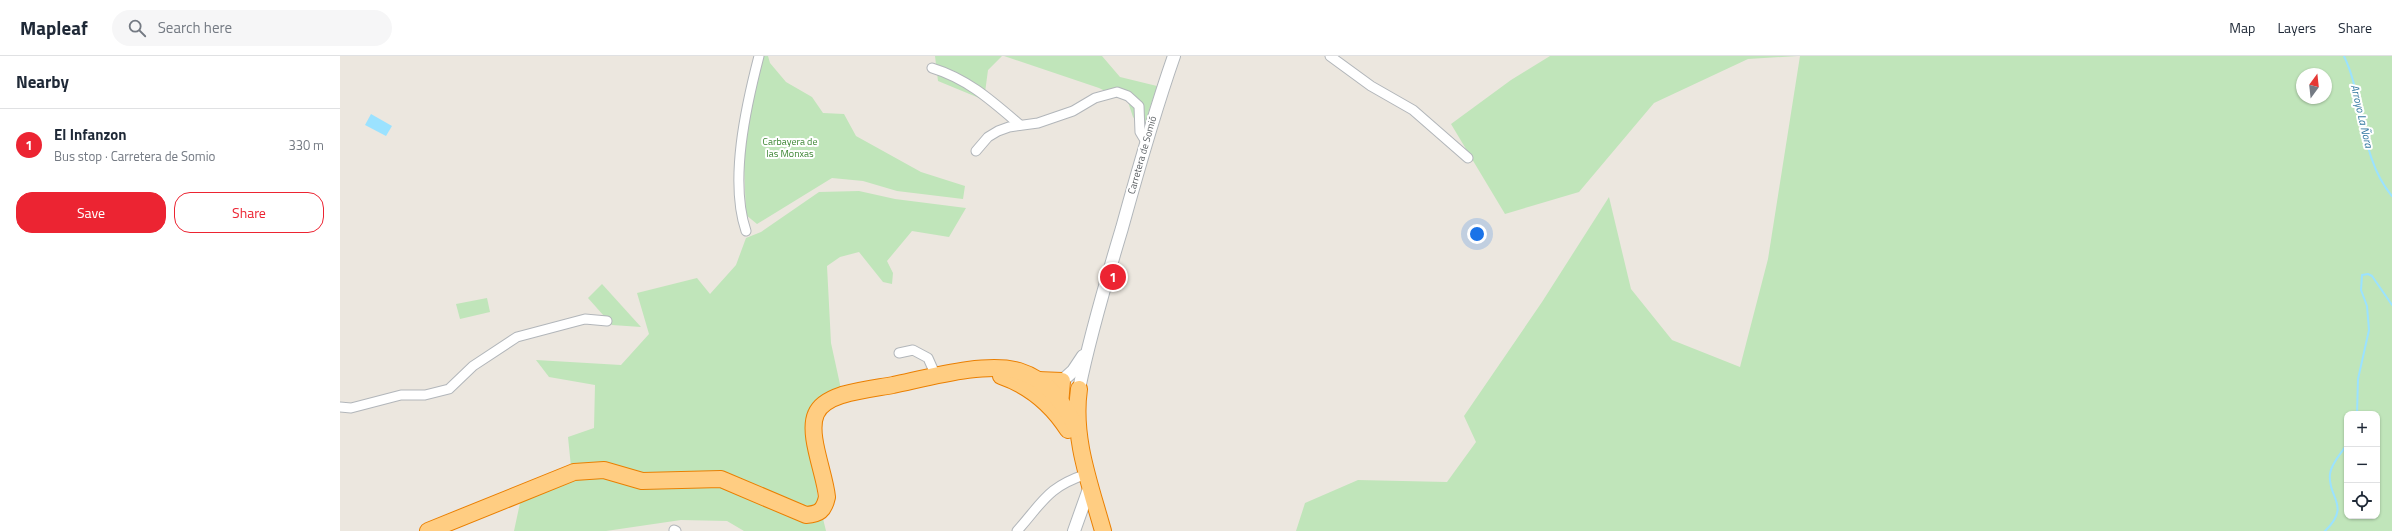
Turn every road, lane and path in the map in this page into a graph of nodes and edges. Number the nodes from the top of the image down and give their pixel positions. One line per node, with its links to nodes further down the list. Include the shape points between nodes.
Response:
1 (759, 56): 9 (street, via 741,138 741,207)
2 (1174, 56): 6 (street, Carretera de Somió)
3 (1330, 56): 8 (street, via 1371,86 1413,110)
4 (932, 68): 5 (street, via 974,86)
5 (1020, 125): 6 (street, via 1038,123 1073,111 1096,98 1117,92 1128,96 1139,106 1140,132); 7 (street, via 988,137)
6 (1146, 142): 11 (street, Carretera de Somió)
7 (976, 151)
8 (1468, 158)
9 (746, 231)
10 (607, 321): 21 (street, via 585,319 517,337 473,366 449,390 425,395 401,395)
11 (1087, 350): 16 (street, via 1073,371); 18 (street)
12 (899, 353): 14 (street, via 913,350 928,358)
13 (983, 369): 14 (highway); 15 (highway, via 1009,368); 17 (highway)
14 (936, 376): 27 (highway, via 842,395 821,407 816,414 813,427 827,497 825,508 817,514 806,515 721,479 642,481 604,470 588,470 574,472)
15 (1038, 380): 16 (highway); 19 (highway)
16 (1062, 381): 19 (highway)
17 (1018, 382): 19 (highway, via 1047,396); 23 (highway, via 1047,403)
18 (1079, 389): 19 (highway); 24 (highway)
19 (1059, 397): 23 (highway); 24 (highway)
20 (340, 407): 21 (street)
21 (351, 408): 22 (street)
22 (340, 412)
23 (1061, 418): 25 (highway)
24 (1077, 429): 25 (highway)
25 (1080, 448): 26 (highway)
26 (1089, 480): 28 (street, via 1056,487 1045,496); 29 (street); 30 (highway)
27 (428, 531)
28 (1017, 531)
29 (1074, 531)
30 (1103, 531)

